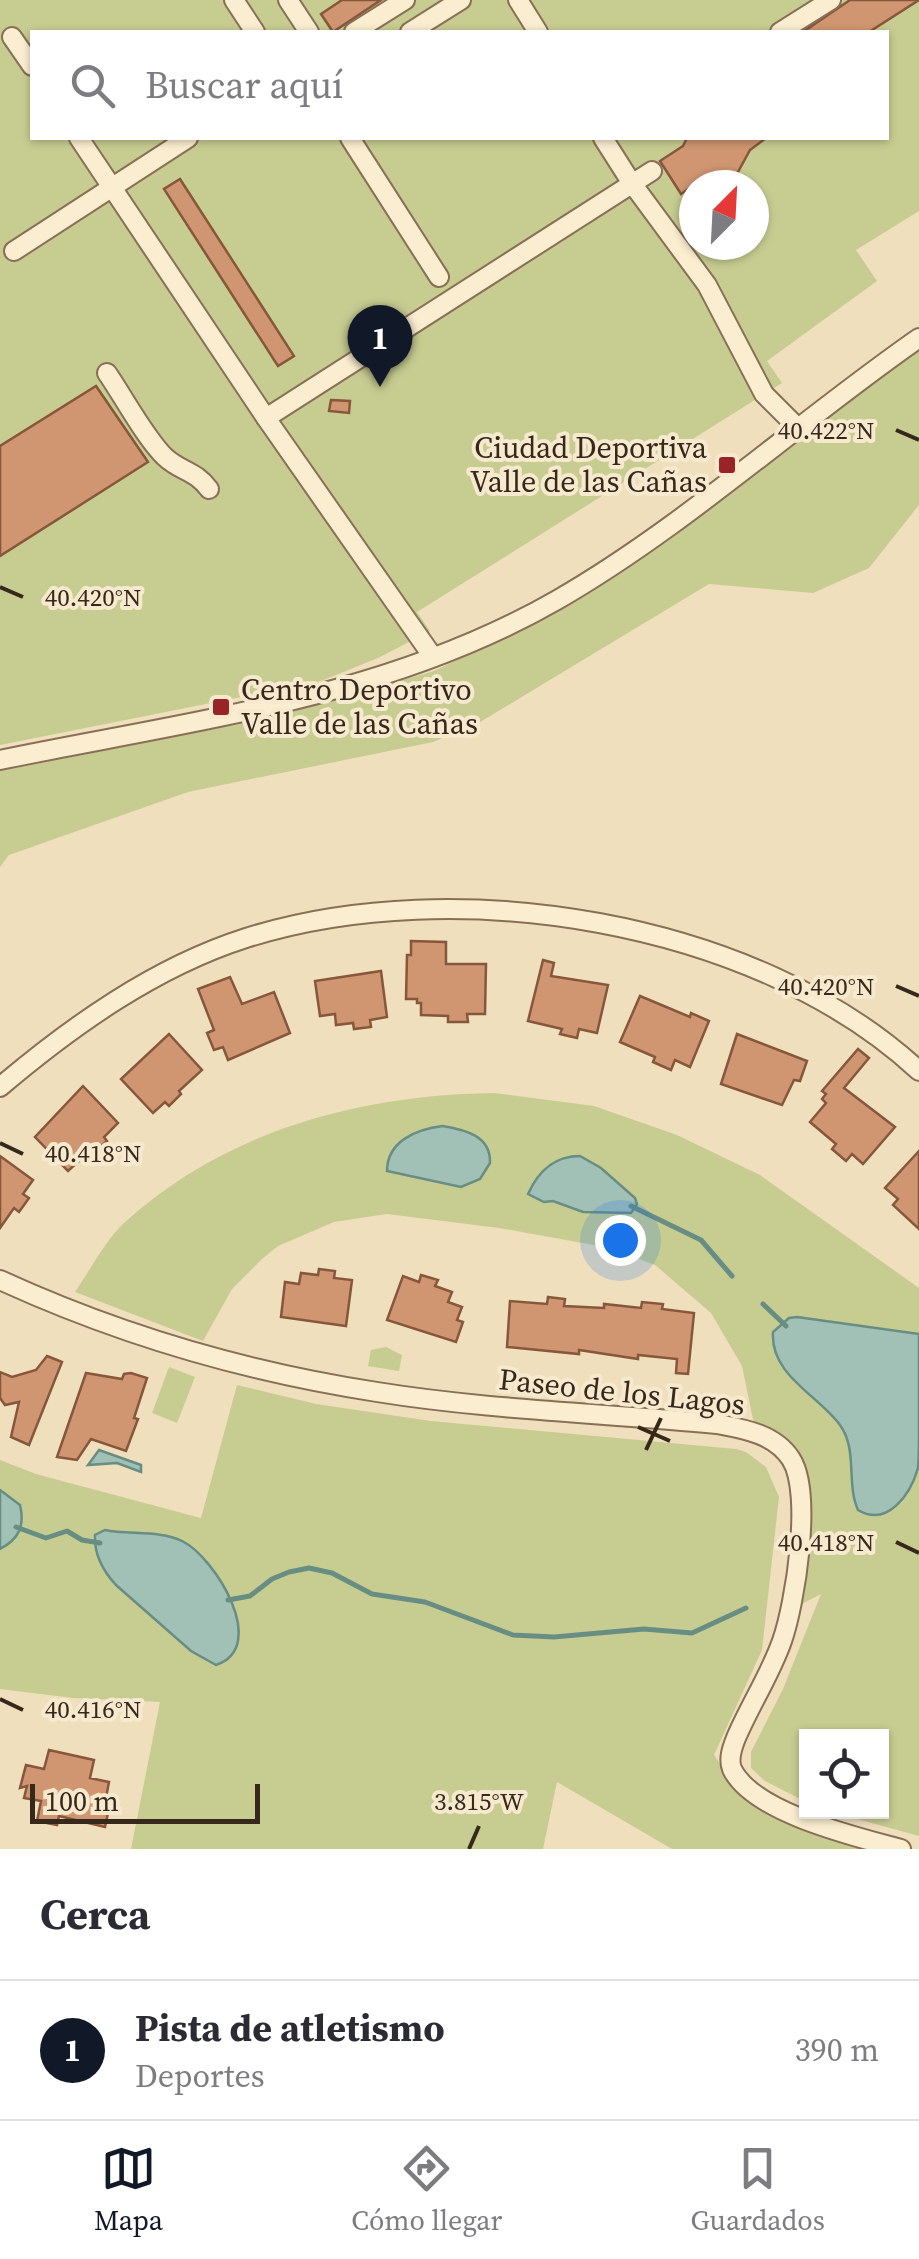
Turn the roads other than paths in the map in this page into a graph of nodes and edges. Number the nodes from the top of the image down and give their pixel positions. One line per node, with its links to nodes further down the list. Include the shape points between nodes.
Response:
1 (234, 0): 8 (street)
2 (288, 0): 9 (street)
3 (405, 0): 10 (street)
4 (462, 0): 11 (street)
5 (518, 0): 12 (street)
6 (831, 0): 7 (street)
7 (808, 6): 13 (street)
8 (253, 30)
9 (308, 30)
10 (357, 30)
11 (413, 30)
12 (537, 30)
13 (782, 30)
14 (12, 38): 15 (street)
15 (30, 63)
16 (80, 140): 22 (street)
17 (185, 140): 22 (street)
18 (351, 140): 24 (street)
19 (605, 140): 21 (street)
20 (652, 171): 21 (street)
21 (631, 182): 27 (street); 28 (street, via 707,285 764,394)
22 (111, 188): 23 (street); 27 (street)
23 (14, 252)
24 (439, 277)
25 (919, 338): 28 (street)
26 (106, 373): 29 (street, via 164,456)
27 (266, 418): 30 (street)
28 (798, 428): 30 (street, via 557,600)
29 (208, 489)
30 (426, 659): 31 (street, via 320,696)
31 (0, 760)
32 (919, 1071): 33 (street, via 825,1000 686,944 519,912 390,909 294,925 200,956 103,1010)
33 (0, 1086)
34 (0, 1280): 35 (street, Paseo de los Lagos, via 157,1342 290,1376 498,1407 717,1424 773,1441 791,1460 800,1490 796,1577 781,1644 736,1738 732,1768 749,1789 777,1806)
35 (902, 1849)

